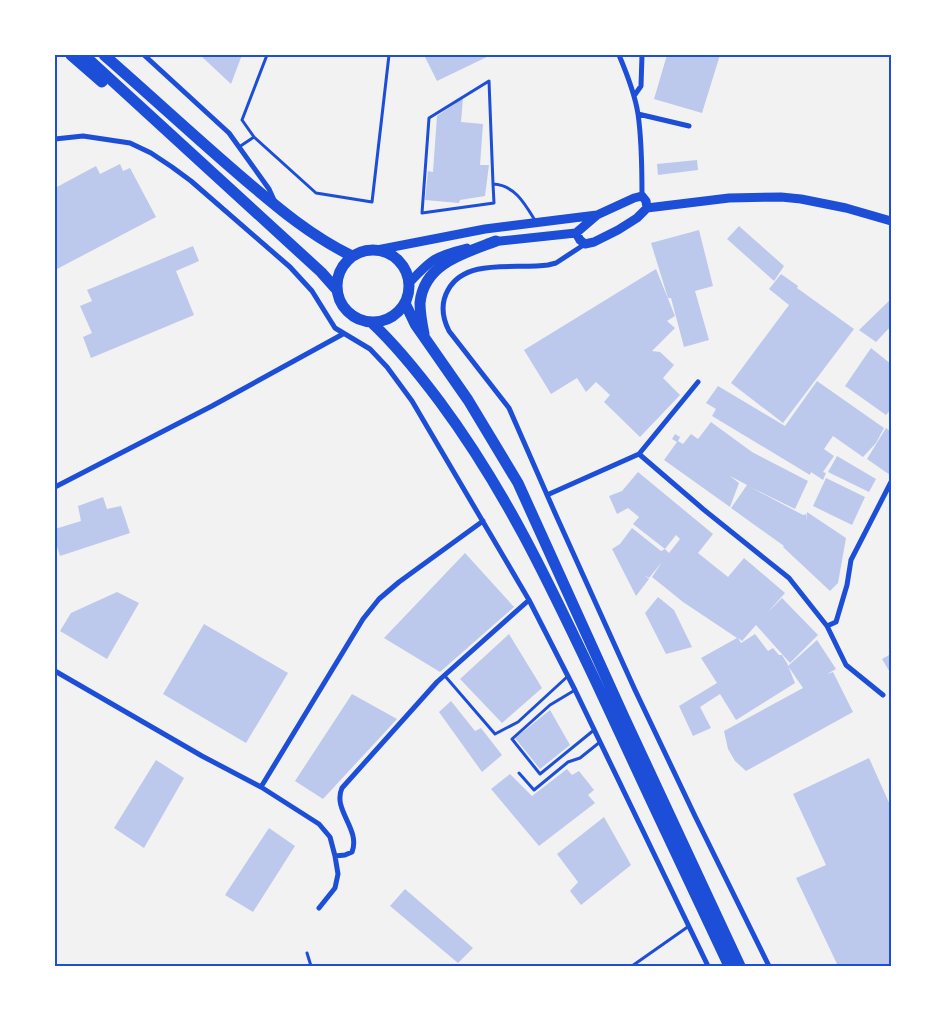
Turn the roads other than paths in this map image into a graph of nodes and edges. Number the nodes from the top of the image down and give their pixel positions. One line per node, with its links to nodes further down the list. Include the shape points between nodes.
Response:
1 (71, 55): 14 (highway)
2 (84, 55): 14 (highway)
3 (104, 55): 10 (highway)
4 (111, 55): 10 (highway)
5 (144, 55): 17 (street, via 229,133)
6 (267, 55): 15 (lane, via 242,120)
7 (389, 55): 15 (lane, via 372,202 316,193)
8 (619, 55): 11 (street)
9 (642, 55): 11 (street, via 641,86)
10 (132, 79): 20 (highway)
11 (634, 96): 12 (street)
12 (638, 114): 13 (street); 19 (street)
13 (689, 126)
14 (167, 132): 31 (highway)
15 (254, 136): 17 (lane)
16 (55, 139): 34 (street, via 83,136 130,143 172,166 290,267 312,292 335,328)
17 (239, 148): 20 (street, via 269,189)
18 (493, 184): 18 (lane, via 491,118 489,81 429,118 422,213 494,203); 24 (lane, via 511,189)
19 (642, 196): 21 (main road); 22 (main road)
20 (277, 207): 29 (highway, via 321,240)
21 (647, 208): 23 (main road, via 719,199 780,197 822,202); 27 (main road, via 618,230)
22 (598, 215): 24 (main road); 25 (main road)
23 (891, 221)
24 (536, 222): 28 (main road)
25 (576, 233): 26 (main road); 27 (main road)
26 (496, 241): 30 (main road, via 439,256); 35 (highway, via 440,265 432,275 420,303)
27 (585, 244): 40 (street, via 548,265 470,270 460,275 444,296 443,319 448,331 509,408)
28 (378, 250): 29 (highway); 30 (highway, via 399,261)
29 (352, 256): 31 (highway, via 340,271)
30 (409, 283): 32 (highway)
31 (337, 290): 33 (highway, via 339,300 352,316)
32 (405, 303): 33 (highway, via 391,318); 35 (highway)
33 (371, 322): 60 (highway, via 423,379 465,436 522,530)
34 (343, 334): 39 (street); 41 (street, via 370,349 412,401)
35 (425, 340): 61 (highway, via 468,400 518,483)
36 (698, 382): 37 (street)
37 (639, 454): 40 (street); 43 (street, via 789,578)
38 (891, 482): 43 (street, via 852,560 836,622)
39 (55, 487)
40 (547, 495): 62 (street, via 686,798)
41 (483, 521): 42 (street); 52 (street, via 399,582 371,608)
42 (529, 600): 45 (street); 46 (street)
43 (828, 626): 48 (street, via 846,664)
44 (55, 671): 52 (street)
45 (445, 676): 46 (lane, via 495,734 518,722); 53 (street, via 342,788 340,806 349,824 354,846 352,852)
46 (568, 676): 47 (street)
47 (575, 690): 49 (street); 49 (lane, via 550,705 512,739 540,774)
48 (883, 695)
49 (594, 730): 50 (street)
50 (600, 742): 51 (lane, via 580,758 568,762 534,790); 55 (street)
51 (520, 773)
52 (261, 787): 53 (street, via 319,824 330,837)
53 (335, 856): 54 (street, via 338,874 335,888)
54 (319, 908)
55 (690, 926): 58 (lane); 59 (street)
56 (307, 953): 57 (lane)
57 (311, 966)
58 (632, 966)
59 (708, 966)
60 (729, 966)
61 (740, 966)
62 (769, 966)

